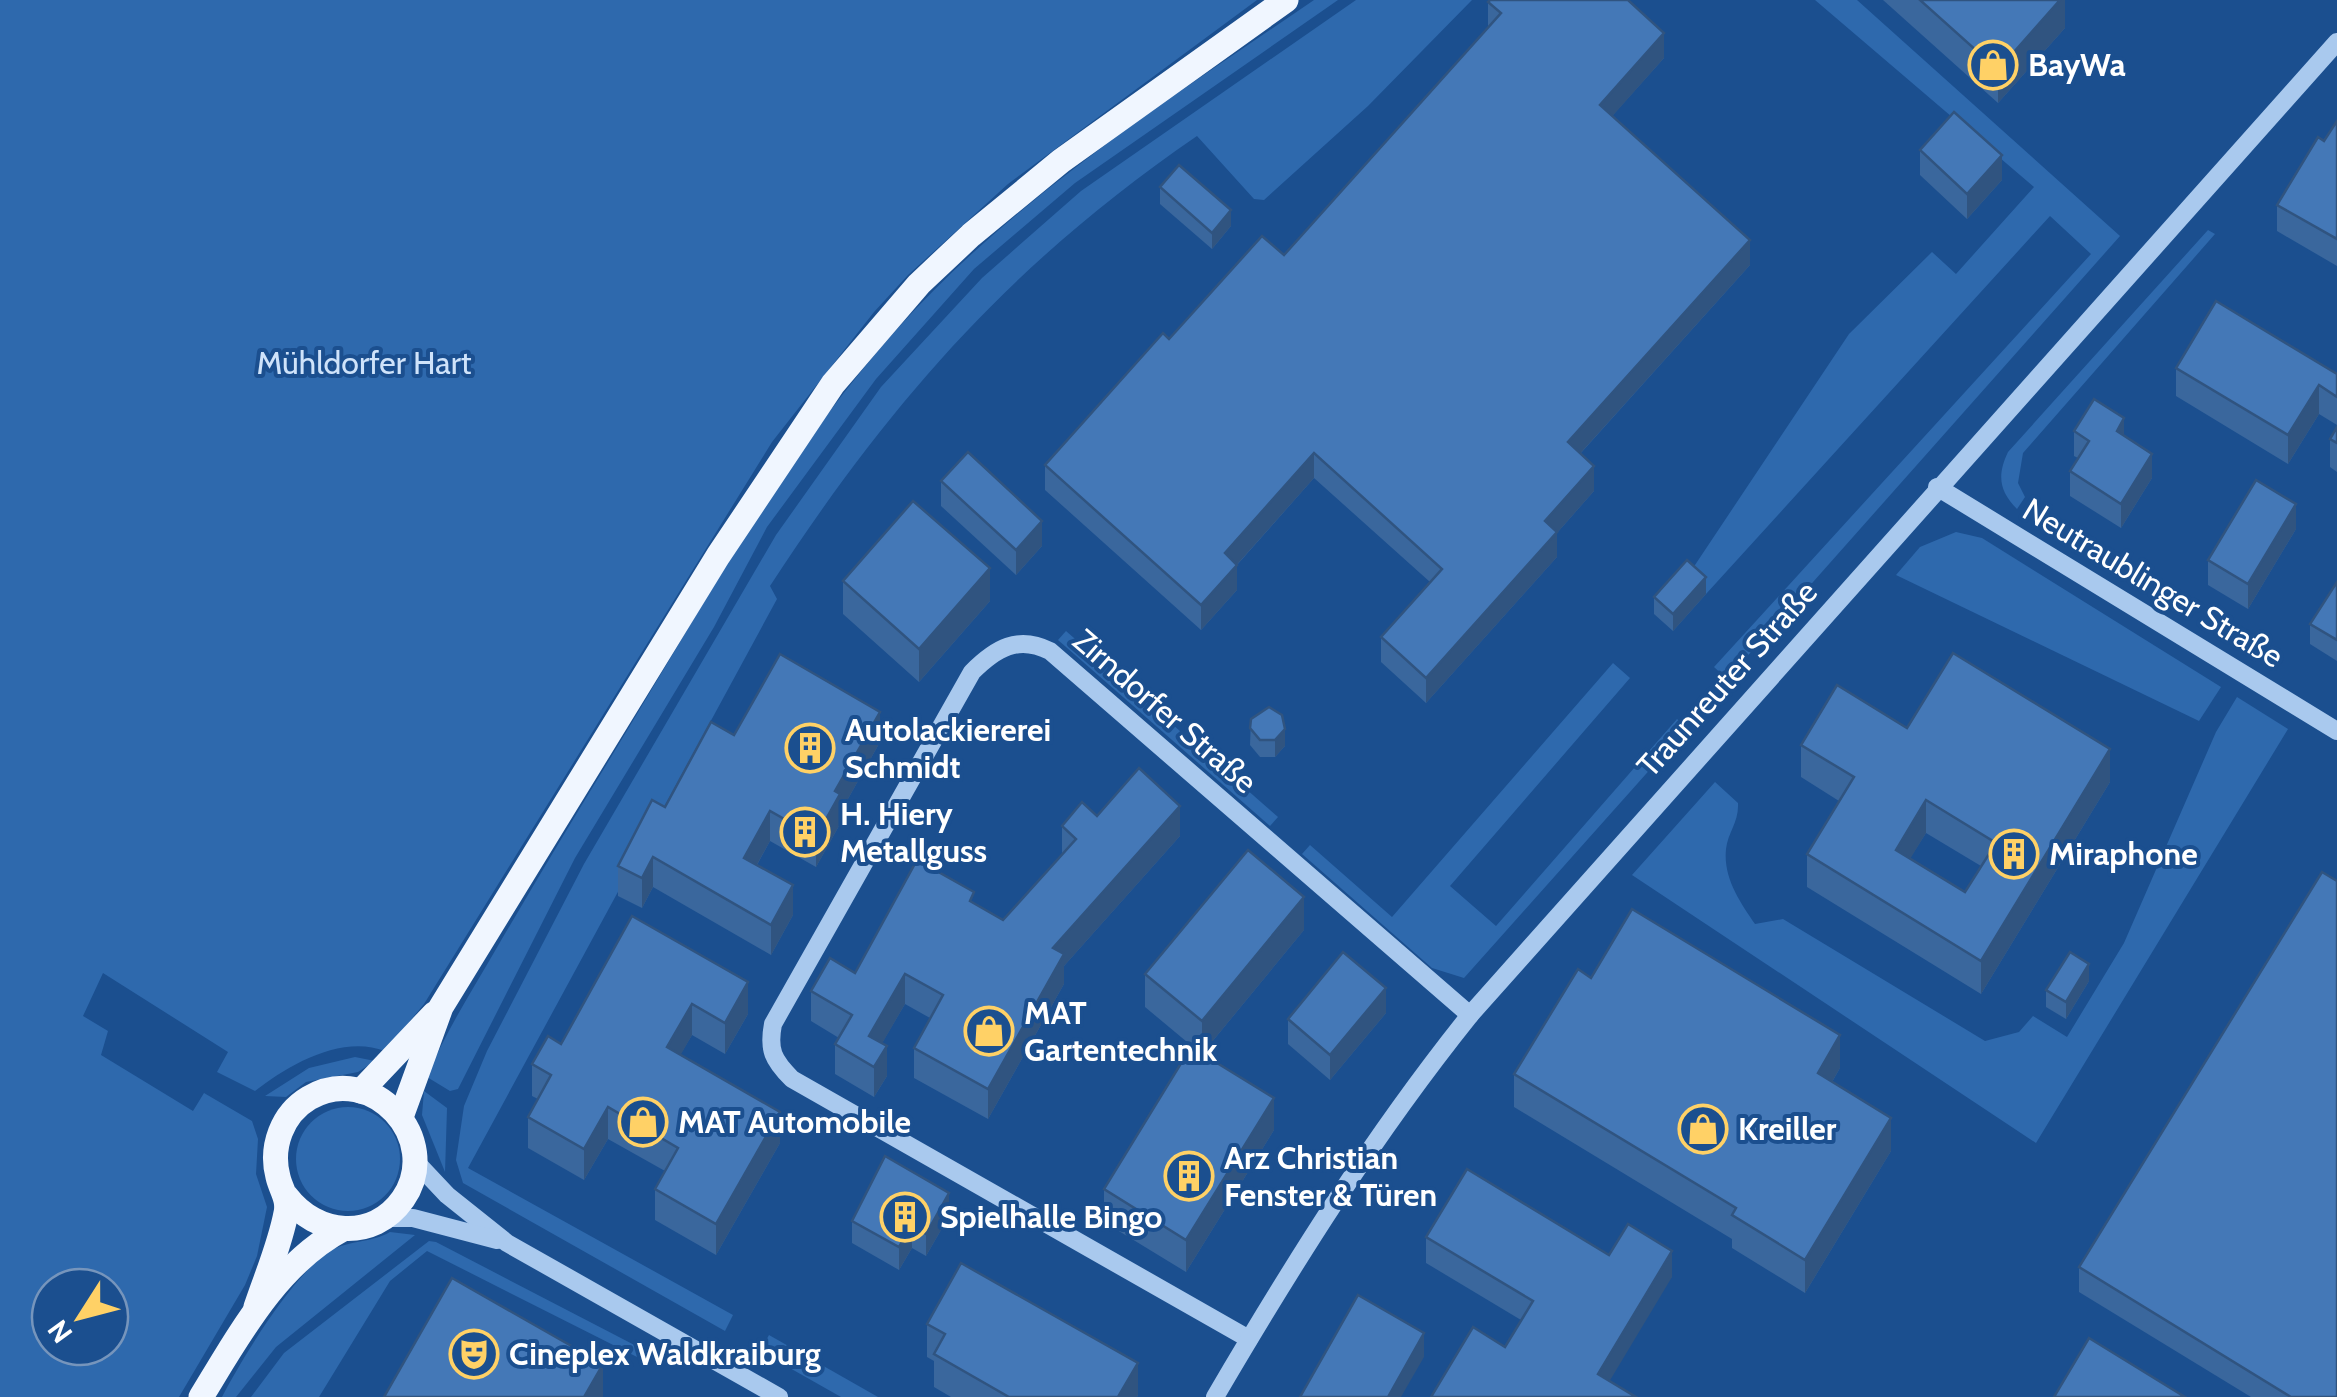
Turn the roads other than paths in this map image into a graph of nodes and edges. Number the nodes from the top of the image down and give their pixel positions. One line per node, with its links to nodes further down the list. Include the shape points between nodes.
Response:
1 (1286, 0): 5 (main road, via 1018,195 885,321 784,452)
2 (2337, 42): 3 (street, Traunreuter Straße)
3 (1937, 488): 4 (street, Neutraublinger Straße); 6 (street, Traunreuter Straße)
4 (2337, 730)
5 (441, 1007): 7 (main road); 8 (main road)
6 (1470, 1015): 15 (street, Traunreuter Straße, via 1404,1097); 15 (street, Zirndorfer Straße, via 1050,651 1034,643 1002,647 972,672 774,1024 769,1046 776,1063 792,1079)
7 (361, 1091): 8 (main road); 10 (main road, via 322,1092 290,1115 275,1155)
8 (401, 1117): 9 (main road)
9 (415, 1161): 11 (main road, via 402,1199); 13 (street)
10 (286, 1197): 12 (main road, via 311,1220); 14 (main road)
11 (383, 1218): 12 (main road); 13 (street, via 412,1218)
12 (343, 1229): 14 (main road)
13 (507, 1242): 17 (street)
14 (256, 1307): 16 (main road)
15 (1249, 1339): 18 (street, Traunreuter Straße)
16 (202, 1397)
17 (779, 1397)
18 (1215, 1397)

